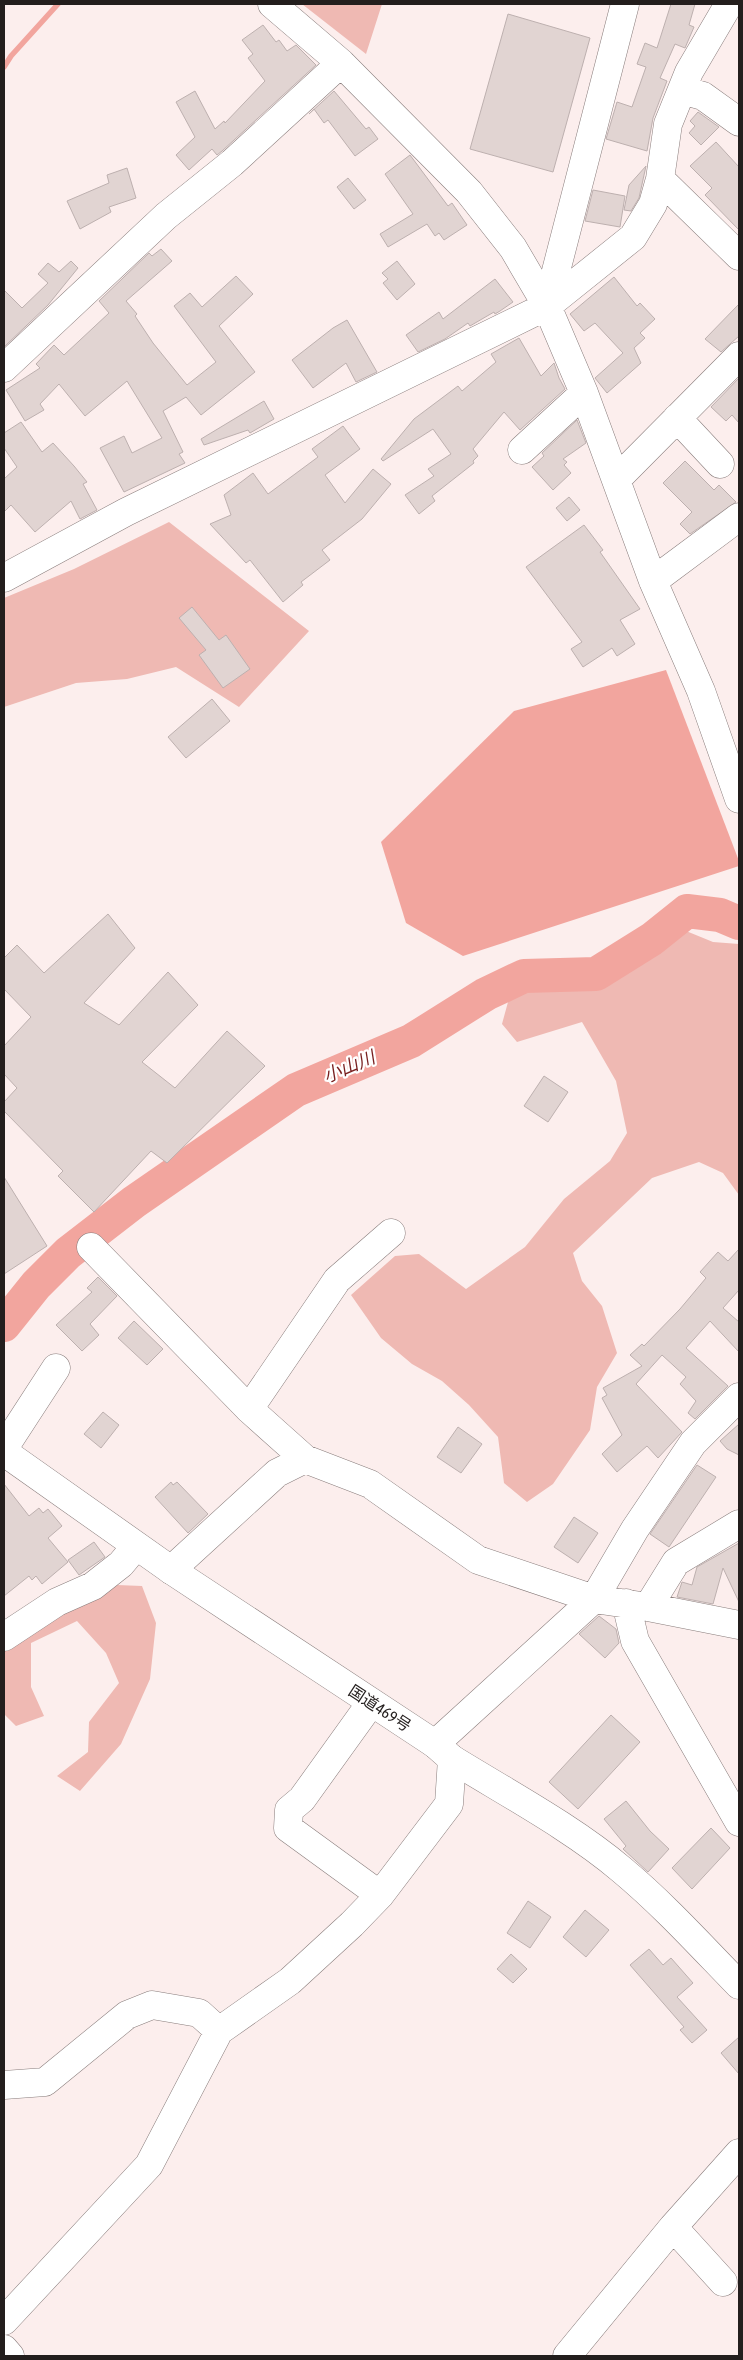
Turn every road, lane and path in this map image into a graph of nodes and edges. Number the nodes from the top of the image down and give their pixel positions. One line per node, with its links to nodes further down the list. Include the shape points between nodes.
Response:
1 (272, 4): 4 (main road)
2 (625, 4): 9 (main road)
3 (729, 4): 5 (main road)
4 (341, 63): 9 (main road, via 469,192 513,248); 11 (main road, via 232,163 166,216)
5 (682, 90): 6 (main road, via 703,96); 7 (main road, via 668,124)
6 (739, 122)
7 (660, 179): 8 (main road); 9 (main road, via 653,204 633,237)
8 (739, 256)
9 (547, 306): 12 (main road); 18 (main road, via 126,512)
10 (739, 356): 13 (main road)
11 (4, 368)
12 (584, 393): 14 (main road); 16 (main road)
13 (677, 418): 15 (main road); 16 (main road)
14 (522, 450)
15 (720, 464)
16 (616, 479): 19 (main road)
17 (739, 517): 19 (main road)
18 (4, 578)
19 (653, 581): 20 (main road, via 701,691)
20 (739, 799)
21 (391, 1233): 25 (main road, via 337,1280)
22 (91, 1247): 25 (main road)
23 (56, 1368): 26 (main road)
24 (739, 1397): 32 (main road, via 693,1443)
25 (249, 1409): 28 (main road)
26 (4, 1448)
27 (4, 1452): 30 (main road, 国道469号)
28 (306, 1459): 31 (main road, via 277,1473); 32 (main road, via 370,1484 478,1560)
29 (739, 1524): 33 (main road, via 676,1562)
30 (136, 1546): 31 (main road, 国道469号); 35 (main road, via 121,1564 93,1586 57,1602)
31 (171, 1570): 36 (main road, 国道469号)
32 (594, 1599): 33 (main road); 37 (main road)
33 (637, 1605): 34 (main road); 38 (main road, via 635,1641)
34 (739, 1625)
35 (4, 1637)
36 (371, 1703): 37 (main road, 国道469号); 39 (main road, via 302,1799 289,1810 288,1828)
37 (444, 1751): 39 (main road, via 450,1804); 40 (main road, 国道469号, via 621,1869)
38 (739, 1822)
39 (380, 1895): 41 (main road, via 290,1981)
40 (739, 1985)
41 (219, 2031): 42 (main road, via 198,2013 152,2004 127,2014 45,2082); 46 (main road, via 149,2165)
42 (4, 2085)
43 (739, 2153): 44 (main road)
44 (673, 2227): 45 (main road); 49 (main road)
45 (723, 2282)
46 (4, 2321)
47 (4, 2350): 48 (main road)
48 (10, 2356)
49 (568, 2356)

